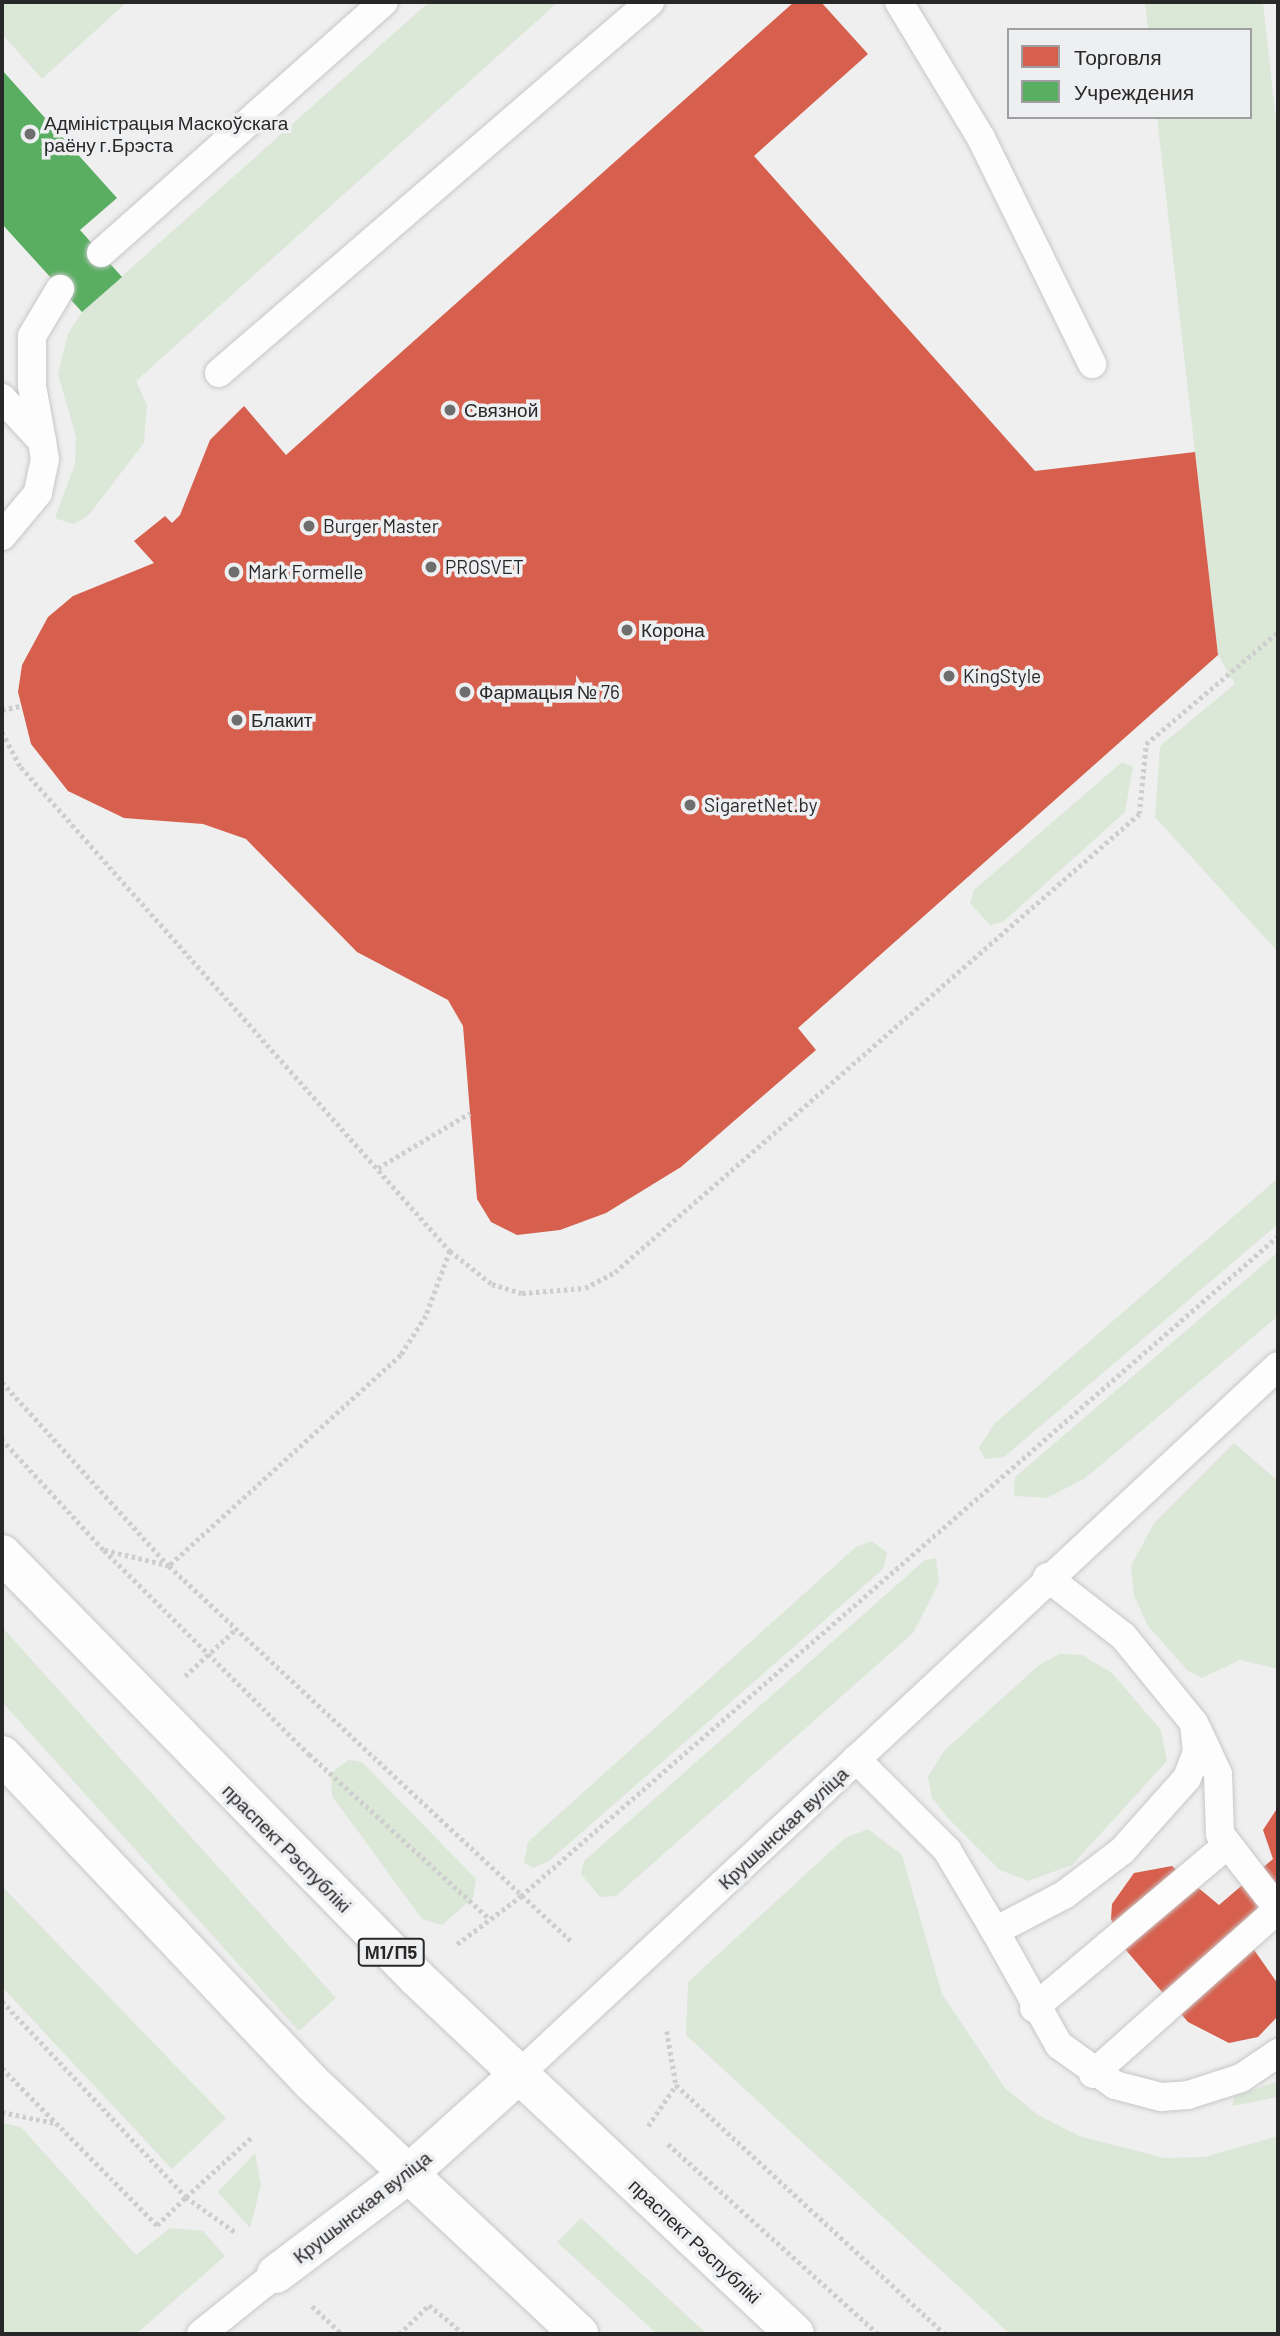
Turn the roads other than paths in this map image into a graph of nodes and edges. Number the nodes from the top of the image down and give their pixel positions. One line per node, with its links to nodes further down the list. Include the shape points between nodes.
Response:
1 (384, 2): 4 (lane)
2 (650, 2): 7 (lane)
3 (899, 2): 6 (lane, via 975,128)
4 (101, 253)
5 (60, 289): 9 (lane, via 32,336 32,386)
6 (1092, 364)
7 (219, 373)
8 (2, 398): 9 (lane)
9 (42, 442): 10 (lane, via 38,493)
10 (2, 536)
11 (1278, 1366): 13 (lane, Крушынская вуліца)
12 (2, 1554): 23 (main road, праспект Рэспублікі / М1/П5, via 148,1708)
13 (1047, 1577): 14 (lane, via 1123,1636); 16 (lane, Крушынская вуліца)
14 (1194, 1723): 17 (lane, via 1218,1774 1217,1819); 19 (lane, via 1197,1752 1187,1778 1122,1851 1064,1895)
15 (2, 1755): 24 (main road)
16 (856, 1759): 19 (lane, via 947,1850); 23 (lane, Крушынская вуліца)
17 (1227, 1845): 18 (lane); 20 (lane)
18 (1278, 1909): 22 (lane)
19 (995, 1931): 20 (lane)
20 (1034, 2008): 22 (lane, via 1059,2045)
21 (1278, 2053): 22 (lane, via 1241,2078 1188,2095 1138,2094)
22 (1093, 2074)
23 (518, 2075): 24 (main road, Крушынская вуліца); 28 (main road, праспект Рэспублікі / М1/П5)
24 (406, 2176): 25 (main road, Крушынская вуліца); 27 (main road)
25 (276, 2274): 26 (lane)
26 (201, 2334)
27 (579, 2334)
28 (795, 2334)

